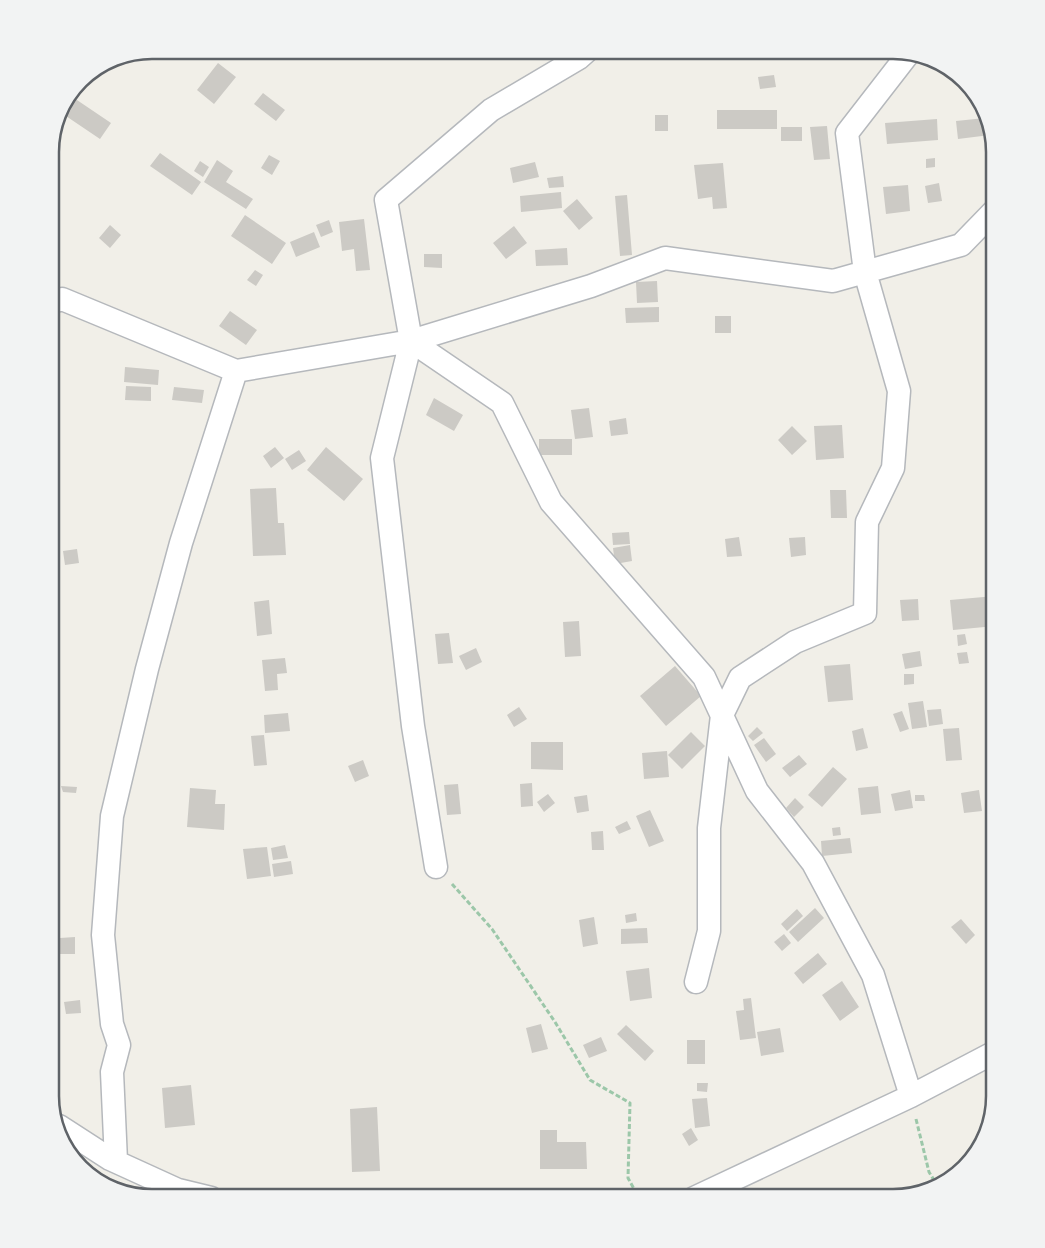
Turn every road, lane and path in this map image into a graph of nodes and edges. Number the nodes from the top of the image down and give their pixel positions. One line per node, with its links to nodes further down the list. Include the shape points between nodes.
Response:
1 (577, 59): 6 (street, via 491,110 386,200)
2 (904, 60): 4 (street, via 846,133)
3 (986, 219): 4 (street, via 961,245)
4 (866, 272): 6 (street, via 833,281 665,258 592,286); 8 (street, via 899,391 893,468 867,522 865,613 795,642 740,678)
5 (59, 299): 7 (street)
6 (411, 341): 7 (street); 8 (street, via 502,403 551,502 704,677); 9 (street, via 382,458 413,726)
7 (236, 371): 14 (street, via 174,570 112,816 103,935 112,1024 119,1046 112,1072)
8 (722, 715): 10 (street, via 709,828 709,932); 12 (street, via 757,791 813,863 873,975)
9 (436, 867): 17 (path, via 492,929 556,1022 590,1080 630,1103 628,1178)
10 (696, 982)
11 (986, 1057): 12 (street)
12 (911, 1096): 15 (path, via 929,1172); 18 (street)
13 (65, 1130): 14 (street)
14 (116, 1161): 16 (street)
15 (935, 1180)
16 (176, 1189)
17 (634, 1189)
18 (713, 1189)

